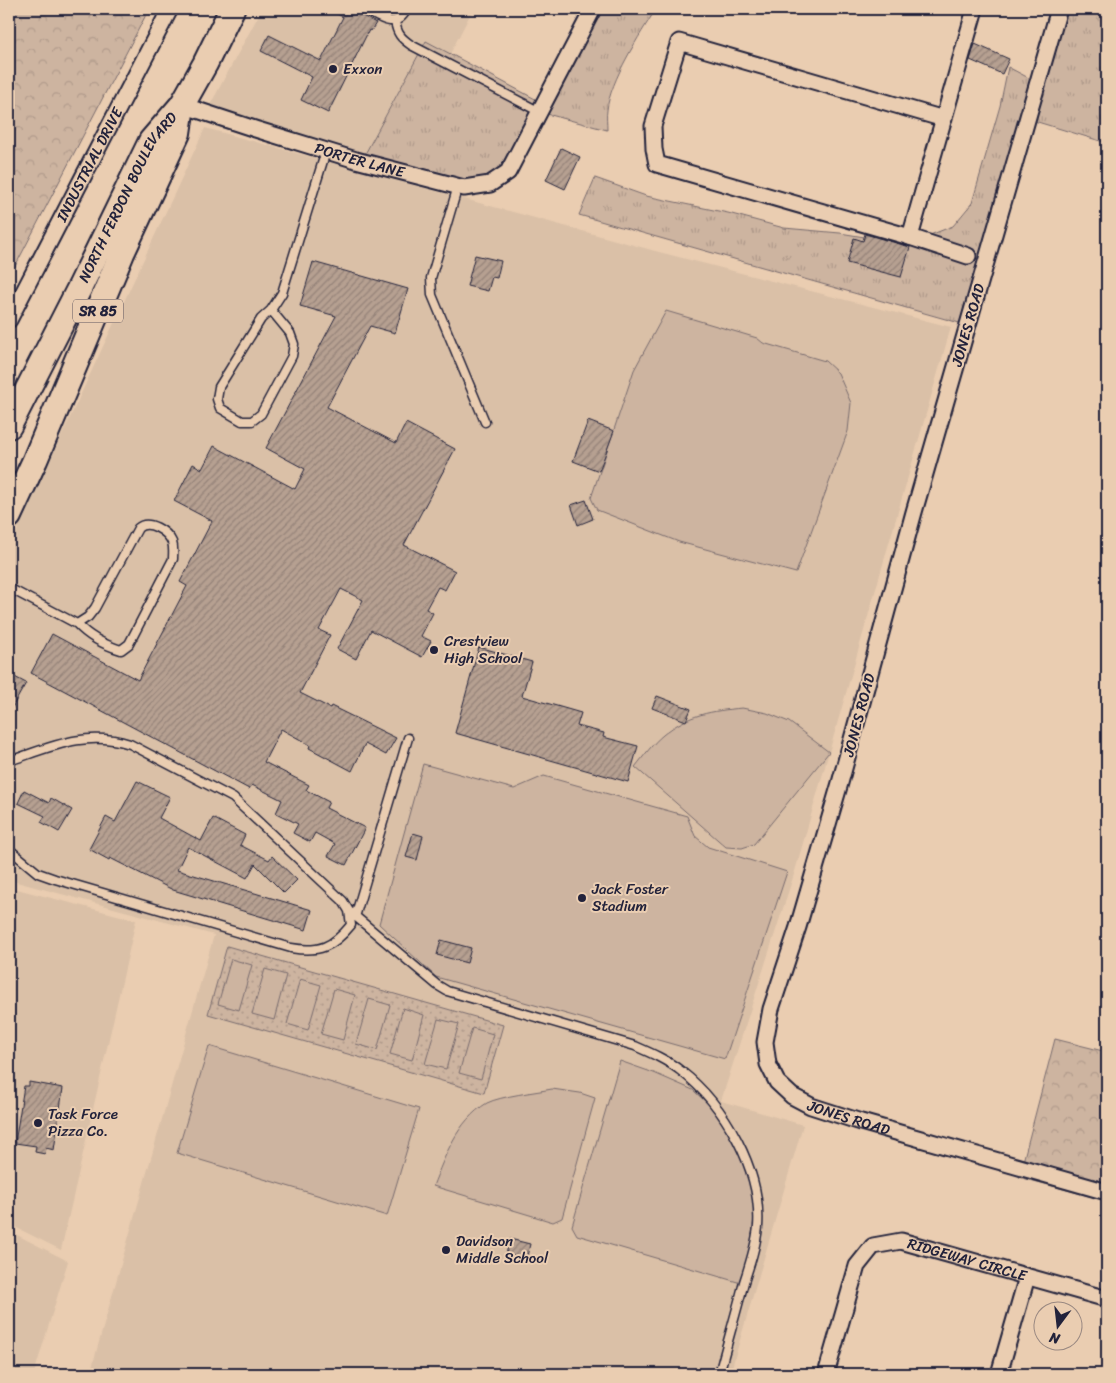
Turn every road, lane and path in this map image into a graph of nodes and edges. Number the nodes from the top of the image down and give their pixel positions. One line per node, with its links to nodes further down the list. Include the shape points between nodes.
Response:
1 (170, 9): 17 (street, INDUSTRIAL DRIVE)
2 (232, 9): 9 (main road, NORTH FERDON BOULEVARD / SR 85)
3 (364, 9): 8 (lane, via 385,20)
4 (407, 9): 8 (lane)
5 (593, 9): 10 (street, PORTER LANE)
6 (975, 9): 11 (street)
7 (1059, 9): 27 (street, JONES ROAD, via 914,512 840,783 771,1009 765,1042 768,1064 777,1082 792,1096 812,1106)
8 (395, 21): 10 (lane, via 396,31 411,45)
9 (182, 105): 12 (street, PORTER LANE); 19 (main road, NORTH FERDON BOULEVARD / SR 85, via 151,141); 20 (main road, NORTH FERDON BOULEVARD / SR 85, via 178,133 122,253)
10 (540, 112): 13 (street, PORTER LANE, via 508,172 490,184)
11 (944, 119): 14 (street); 14 (street, via 679,42 653,126 657,164)
12 (326, 151): 13 (street, PORTER LANE); 16 (lane, via 282,293)
13 (458, 186): 18 (lane, via 431,278 431,290)
14 (910, 237): 15 (street)
15 (968, 256)
16 (271, 310): 16 (lane, via 261,319 219,387 217,399 220,408 242,421 252,421 261,414 292,356 294,344 290,333)
17 (9, 320)
18 (484, 422)
19 (9, 426)
20 (9, 516)
21 (9, 588): 22 (lane)
22 (77, 624): 22 (lane, via 113,647 121,650 129,644 173,559 172,542 165,533 148,524 138,528 95,608)
23 (408, 738): 26 (lane)
24 (9, 761): 26 (lane, via 68,741 103,738 130,744 233,798 343,901)
25 (9, 849): 26 (lane, via 38,873 291,948 323,948 339,939 351,924)
26 (352, 914): 30 (lane, via 437,986 635,1046 660,1057 681,1071 723,1116 750,1172 758,1201 758,1228)
27 (1107, 1192)
28 (1027, 1277): 29 (street, RIDGEWAY CIRCLE); 31 (street, RIDGEWAY CIRCLE, via 901,1241 873,1246 857,1266); 32 (street)
29 (1107, 1299)
30 (719, 1374)
31 (826, 1374)
32 (999, 1374)

